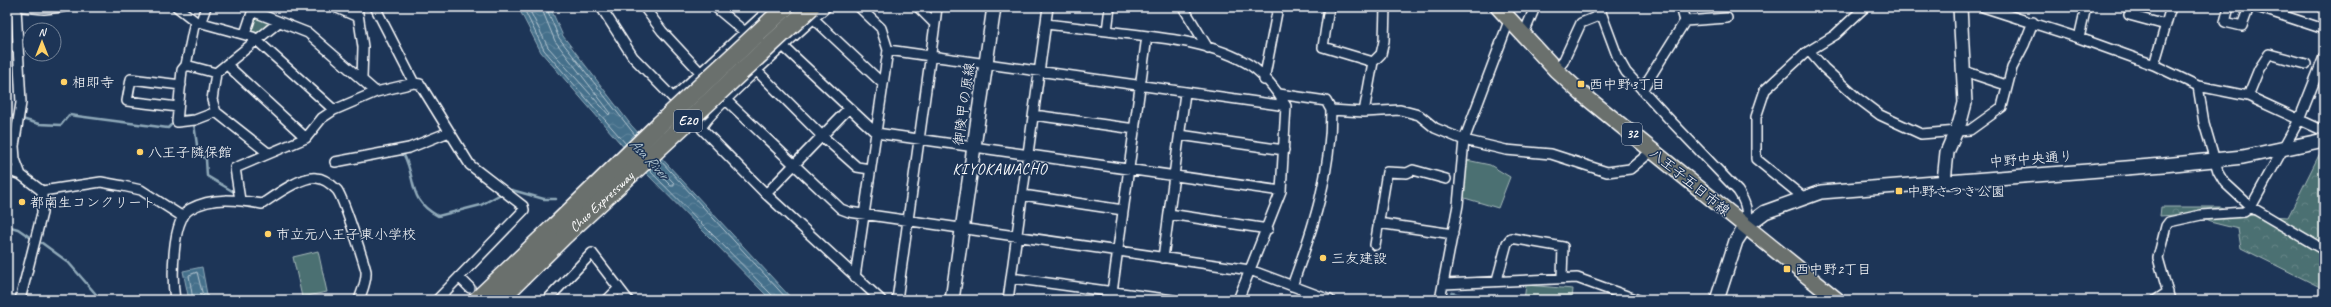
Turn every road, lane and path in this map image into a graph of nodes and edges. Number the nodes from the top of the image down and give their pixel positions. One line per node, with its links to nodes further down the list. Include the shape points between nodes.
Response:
1 (16, 7): 60 (street)
2 (23, 7): 3 (street)
3 (63, 7)
4 (177, 7): 42 (street)
5 (206, 7): 42 (street)
6 (335, 7): 40 (street)
7 (357, 7): 40 (street)
8 (375, 7): 80 (street)
9 (601, 7): 73 (street, via 633,57 673,98)
10 (644, 7): 73 (street, via 662,31)
11 (772, 7): 52 (street)
12 (786, 7): 144 (highway, Chuo Expressway / E20, bridge, via 660,124)
13 (826, 7): 39 (street)
14 (860, 7): 62 (street, via 881,28)
15 (918, 7): 47 (street)
16 (937, 7): 47 (street)
17 (994, 7): 67 (street, 御陵甲の原線)
18 (1048, 7): 48 (street)
19 (1110, 7): 51 (street)
20 (1183, 7): 61 (street)
21 (1278, 7): 79 (street)
22 (1329, 7): 66 (street, via 1323,47)
23 (1385, 7): 66 (street, via 1384,41 1381,54)
24 (1498, 7): 44 (main road, 八王子五日市線 / 32)
25 (1535, 7): 55 (street)
26 (1681, 7): 45 (street)
27 (1865, 7): 63 (street, via 1835,35)
28 (1960, 7): 75 (street)
29 (1983, 7): 46 (street)
30 (2086, 7): 56 (street)
31 (2131, 7): 49 (street, via 2129,15)
32 (2171, 7): 49 (street)
33 (2230, 7): 34 (street, via 2225,22 2242,26)
34 (2249, 7)
35 (2257, 7): 50 (street)
36 (717, 8): 52 (street)
37 (253, 9): 43 (street); 53 (street)
38 (1600, 11): 72 (street, via 1581,23 1563,62); 86 (street, via 1618,58)
39 (812, 13): 58 (street); 81 (street); 144 (highway, Chuo Expressway / E20, bridge)
40 (358, 17): 78 (street, via 363,47)
41 (1727, 18): 45 (street)
42 (198, 21): 53 (street); 69 (street)
43 (279, 22): 57 (street); 78 (street, via 308,33)
44 (1509, 22): 55 (main road, 八王子五日市線 / 32); 110 (street)
45 (1685, 22): 86 (street)
46 (2033, 22): 56 (street); 83 (street)
47 (934, 24): 64 (street)
48 (1046, 24): 51 (street); 76 (street)
49 (2166, 26): 71 (street)
50 (2324, 29)
51 (1107, 31): 54 (street)
52 (745, 32): 73 (street)
53 (245, 34): 57 (street, via 253,36)
54 (1148, 36): 61 (street); 84 (street)
55 (1523, 36): 72 (main road, 八王子五日市線 / 32)
56 (2079, 38): 71 (street)
57 (257, 41): 70 (street); 95 (street)
58 (783, 46): 74 (street); 94 (street)
59 (7, 47): 60 (street)
60 (17, 47): 124 (street, via 21,103 14,146 15,159)
61 (1208, 48): 79 (street, via 1218,50 1250,66)
62 (888, 50): 64 (street); 81 (street)
63 (1810, 52): 104 (street, via 1856,97 1880,115 1921,134); 132 (street, via 1804,54 1765,90 1756,117 1756,159)
64 (931, 56): 67 (street); 109 (street)
65 (2324, 57): 100 (street)
66 (1373, 62): 98 (street)
67 (985, 64): 76 (street); 112 (street, 御陵甲の原線)
68 (2306, 64): 90 (street, via 2269,54)
69 (186, 65): 77 (street); 82 (street, via 182,70)
70 (227, 65): 77 (street); 108 (street)
71 (2154, 65): 85 (street)
72 (1556, 70): 114 (main road, 八王子五日市線 / 32)
73 (701, 71): 91 (street)
74 (757, 71): 91 (street); 106 (street)
75 (1964, 71): 83 (street); 104 (street, via 1965,103)
76 (1039, 72): 84 (street); 99 (street)
77 (216, 73): 97 (street, via 212,100)
78 (362, 78): 87 (street)
79 (1264, 80): 89 (street)
80 (414, 83): 87 (street); 103 (street, via 420,84)
81 (882, 83): 105 (street)
82 (181, 85): 93 (street); 93 (street, via 131,79 127,101)
83 (2006, 85): 104 (street, via 2002,106 1996,112 1970,130)
84 (1141, 86): 88 (street); 101 (street)
85 (2198, 86): 90 (street); 118 (street)
86 (1642, 90): 141 (street, via 1738,191 1748,213)
87 (376, 92): 95 (street)
88 (1185, 93): 92 (street); 107 (street)
89 (1279, 94): 92 (street); 96 (street, via 1326,101)
90 (2248, 96): 100 (street)
91 (726, 100): 120 (street); 130 (street, via 703,123 702,129)
92 (1286, 106): 113 (street)
93 (178, 107): 97 (street, via 177,122 195,120)
94 (848, 109): 105 (street); 106 (street)
95 (334, 110): 108 (street, via 322,118)
96 (1331, 110): 98 (street); 158 (street, via 1331,144 1315,224)
97 (216, 112): 116 (street)
98 (1364, 112): 110 (street, via 1400,110 1419,115 1434,128)
99 (1034, 114): 101 (street); 117 (street)
100 (2299, 120): 102 (street); 115 (street)
101 (1135, 129): 123 (street)
102 (2324, 131)
103 (449, 132): 119 (street, via 409,148); 152 (street, via 470,165 523,206 524,210)
104 (1956, 132): 127 (street, via 1947,152)
105 (876, 133): 109 (street); 122 (street)
106 (821, 135): 120 (street); 122 (street, via 857,167)
107 (1180, 135): 113 (street); 125 (street)
108 (306, 138): 116 (street)
109 (920, 140): 112 (street); 139 (street)
110 (1464, 140): 114 (street, via 1506,150 1551,154 1607,172 1630,169); 145 (street)
111 (2324, 140): 115 (street, 中野中央通り)
112 (974, 148): 117 (street); 142 (street, 御陵甲の原線)
113 (1284, 150): 129 (street)
114 (1652, 151): 141 (main road, 八王子五日市線 / 32)
115 (2282, 151): 118 (street, 中野中央通り); 134 (street)
116 (268, 153): 133 (street, via 235,168)
117 (1028, 156): 123 (street); 131 (street)
118 (2214, 160): 127 (street, 中野中央通り); 134 (street, via 2225,183)
119 (335, 162)
120 (794, 164): 130 (street); 137 (street, via 841,209)
121 (7, 170): 124 (street)
122 (870, 170): 137 (street)
123 (1129, 170): 125 (street); 135 (street)
124 (22, 175): 128 (street)
125 (1174, 176): 129 (street); 136 (street)
126 (1446, 179): 140 (street, via 1414,170 1407,173 1387,172)
127 (1944, 181): 132 (street, 中野中央通り, via 1847,188)
128 (42, 191): 138 (street, via 102,182 141,190); 163 (street, via 42,213)
129 (1281, 191): 143 (street)
130 (766, 194): 153 (street)
131 (1023, 195): 135 (street); 146 (street)
132 (1803, 197): 141 (street, 中野中央通り, via 1765,212)
133 (240, 200): 138 (street, via 214,201 189,209); 165 (street, via 262,204 284,189 316,178 338,191 366,272)
134 (2251, 207): 148 (street); 162 (street, via 2244,212 2201,215 2169,222 2158,258)
135 (1124, 210): 149 (street)
136 (1169, 214): 143 (street); 150 (street)
137 (865, 215): 139 (street); 153 (street)
138 (183, 217): 164 (street, via 176,240 172,285)
139 (909, 222): 142 (street); 172 (street)
140 (1378, 223): 145 (street); 147 (street)
141 (1746, 226): 180 (street, via 1736,241); 181 (main road, 八王子五日市線 / 32)
142 (963, 229): 146 (street); 173 (street, 御陵甲の原線)
143 (1268, 229): 151 (street)
144 (561, 230): 160 (highway, Chuo Expressway / E20); 167 (highway, Chuo Expressway / E20)
145 (1453, 234): 157 (street)
146 (1017, 236): 149 (street); 154 (street)
147 (1375, 245)
148 (2324, 250)
149 (1118, 251): 150 (street); 161 (street)
150 (1163, 258): 151 (street)
151 (1250, 270): 158 (street); 176 (street)
152 (459, 277): 160 (street); 166 (street)
153 (855, 277): 171 (street)
154 (1011, 278): 161 (street); 174 (street)
155 (1562, 278): 156 (street); 156 (street, via 1563,247 1511,238 1507,243); 179 (street, via 1577,278)
156 (1497, 280): 157 (street)
157 (1444, 284): 178 (street)
158 (1292, 286): 177 (street)
159 (619, 288): 168 (street, via 592,253); 169 (street); 170 (street)
160 (474, 294)
161 (1112, 296): 175 (street)
162 (2169, 296): 182 (street)
163 (20, 300)
164 (175, 300)
165 (359, 300)
166 (437, 300)
167 (499, 300)
168 (547, 300)
169 (607, 300)
170 (628, 300)
171 (880, 300)
172 (897, 300)
173 (952, 300)
174 (1008, 300)
175 (1173, 300)
176 (1238, 300)
177 (1330, 300)
178 (1440, 300)
179 (1638, 300)
180 (1717, 300)
181 (1837, 300)
182 (2156, 300)

